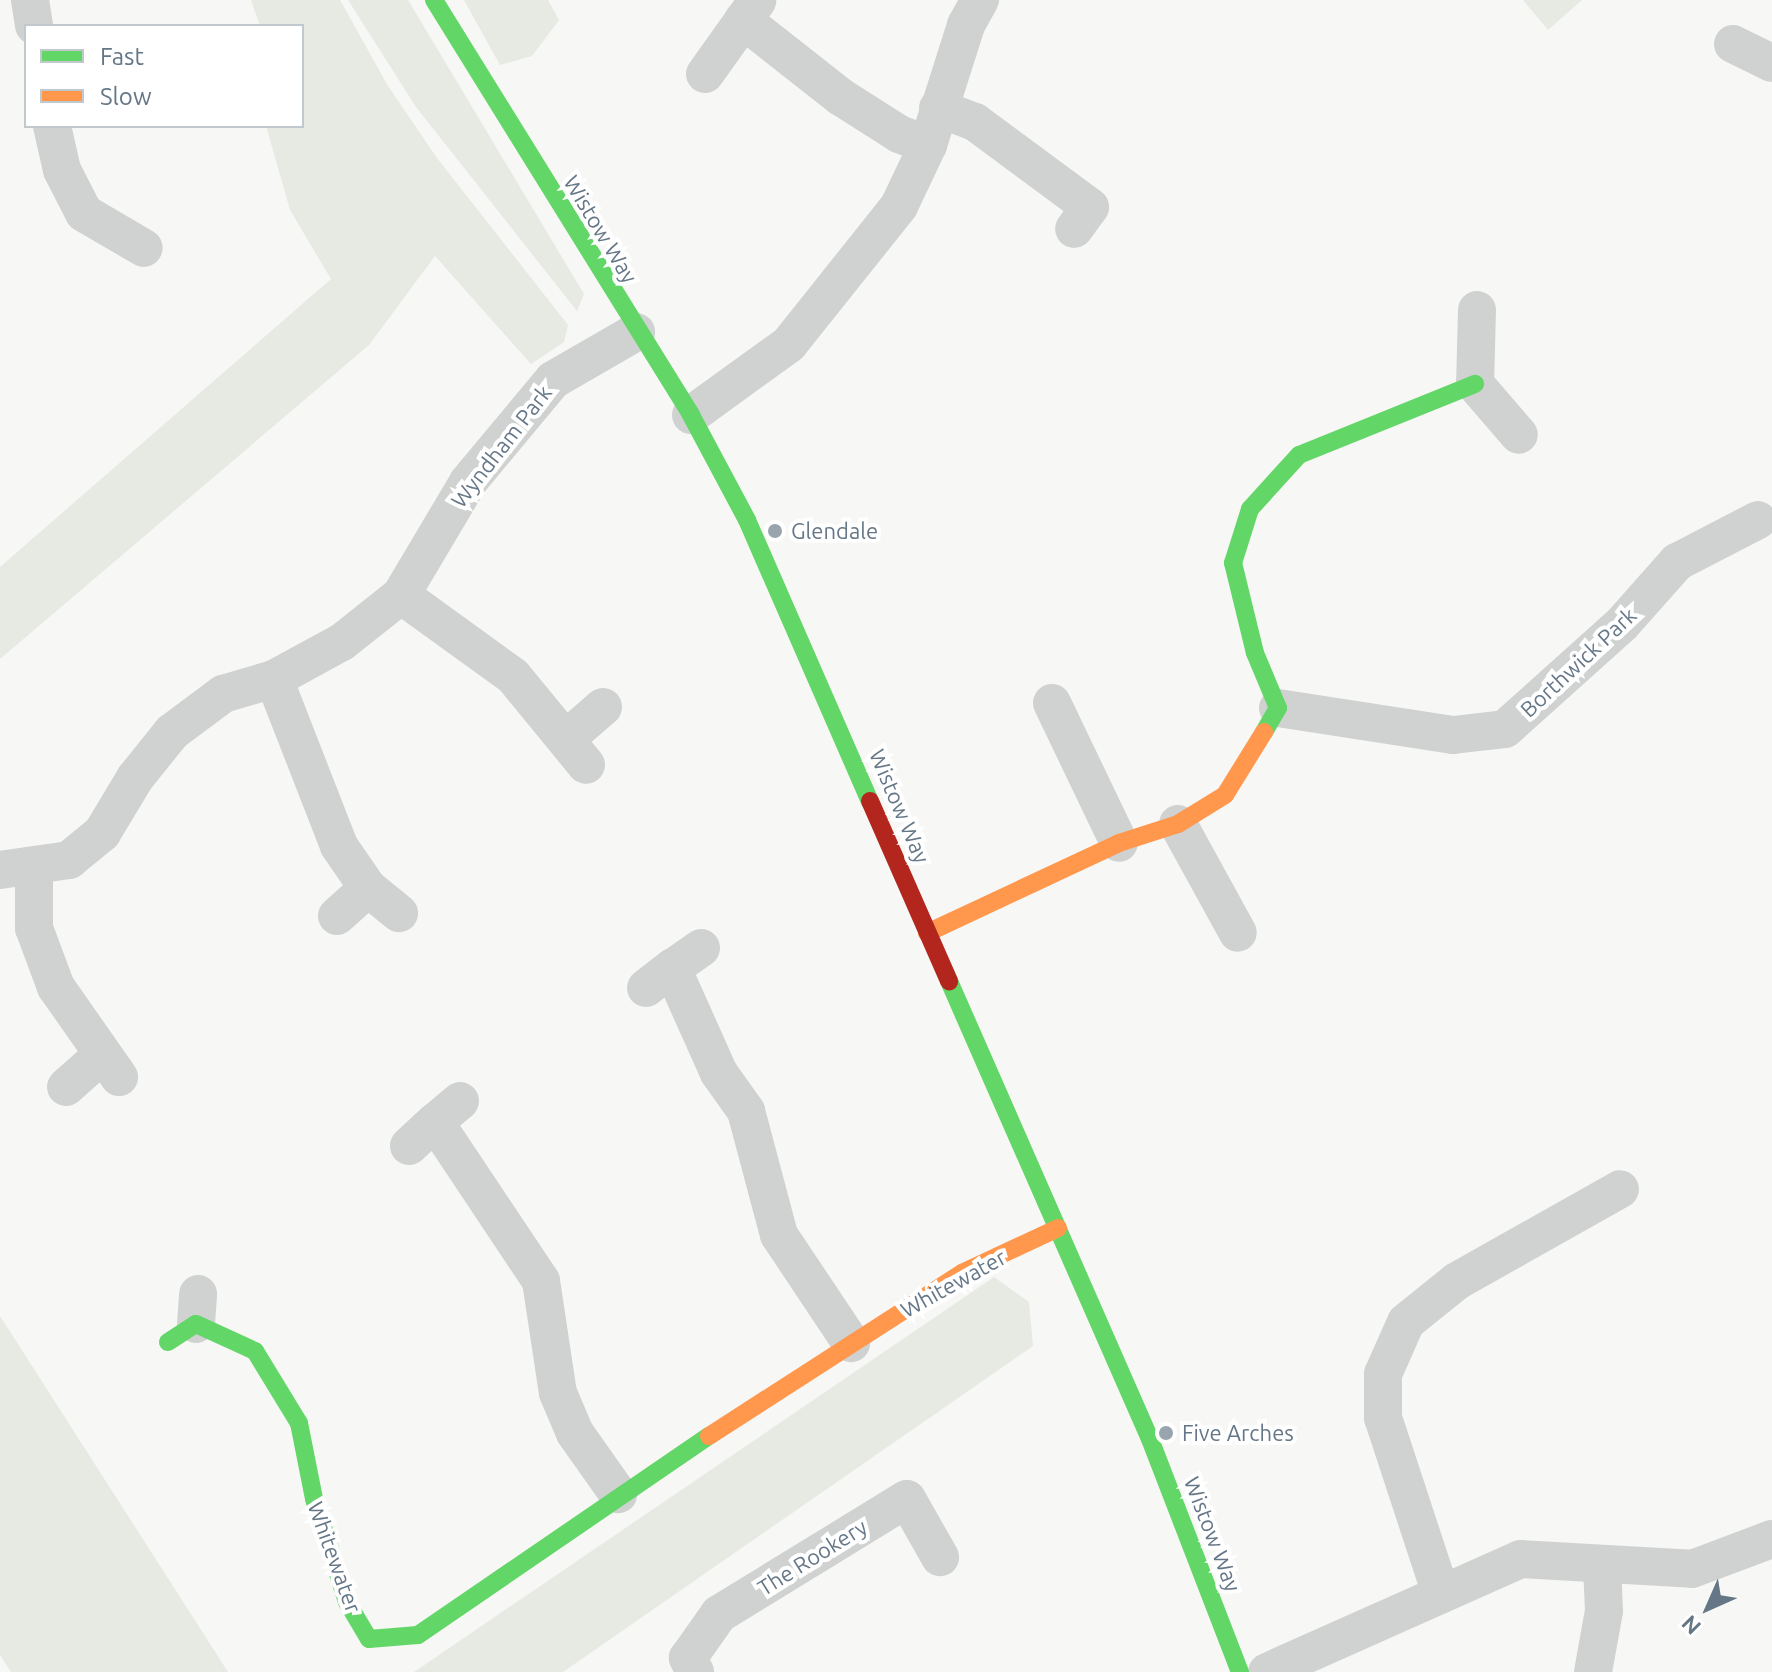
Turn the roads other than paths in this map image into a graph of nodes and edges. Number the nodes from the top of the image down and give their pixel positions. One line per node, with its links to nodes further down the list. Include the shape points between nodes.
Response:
1 (30, 0): 5 (street)
2 (434, 0): 15 (street, Wistow Way)
3 (980, 0): 9 (street)
4 (750, 10): 8 (street); 11 (street, via 841,97 899,134)
5 (34, 24)
6 (1733, 44): 7 (street)
7 (1772, 63)
8 (705, 74)
9 (938, 108): 11 (street); 12 (street, via 975,122 1090,207)
10 (52, 128): 13 (street, via 62,170 84,213)
11 (928, 145): 17 (street, via 899,206 789,344)
12 (1074, 229)
13 (144, 248)
14 (1477, 310): 16 (street)
15 (636, 332): 17 (street, Wistow Way); 20 (street, Wyndham Park, via 553,380 468,482)
16 (1475, 384): 18 (street); 24 (street, via 1299,455 1250,509 1233,563 1255,653)
17 (691, 415): 31 (street, Wistow Way, via 752,530)
18 (1519, 435)
19 (1758, 520): 24 (street, Borthwick Park, via 1677,562 1622,624 1505,729 1453,735)
20 (401, 595): 21 (street, Wyndham Park, via 342,642); 23 (street, via 513,676 576,752)
21 (274, 679): 27 (street, Wyndham Park, via 223,694 172,732 135,778 102,833 69,860); 28 (street, via 319,806)
22 (1052, 703): 26 (street)
23 (603, 707)
24 (1278, 708): 25 (street, via 1225,795)
25 (1178, 824): 26 (street); 32 (street)
26 (1119, 843): 31 (street)
27 (17, 869): 34 (street, Wyndham Park, via 56,987 111,1066)
28 (368, 888): 29 (street); 30 (street)
29 (399, 913)
30 (337, 916)
31 (927, 933): 37 (street, Wistow Way)
32 (1238, 933)
33 (673, 968): 39 (street, via 719,1073 746,1111 779,1235)
34 (66, 1087)
35 (434, 1123): 40 (street, via 541,1281 558,1393 575,1433)
36 (1620, 1189): 44 (street, via 1457,1281 1406,1322 1391,1354 1383,1374 1383,1418)
37 (1058, 1228): 39 (street, Whitewater, via 962,1273); 46 (street, Wistow Way, via 1150,1439)
38 (187, 1320): 40 (street, Whitewater, via 255,1351 299,1423 314,1499 347,1602 369,1639 418,1635)
39 (851, 1343): 40 (street, Whitewater)
40 (618, 1494)
41 (1772, 1539): 43 (street, via 1692,1569)
42 (940, 1557): 45 (street, The Rookery, via 907,1499 719,1614 688,1658)
43 (1602, 1565): 44 (street, via 1521,1559); 48 (street, via 1604,1611)
44 (1440, 1591): 47 (street)
45 (695, 1672)
46 (1240, 1672)
47 (1267, 1672)
48 (1593, 1672)

